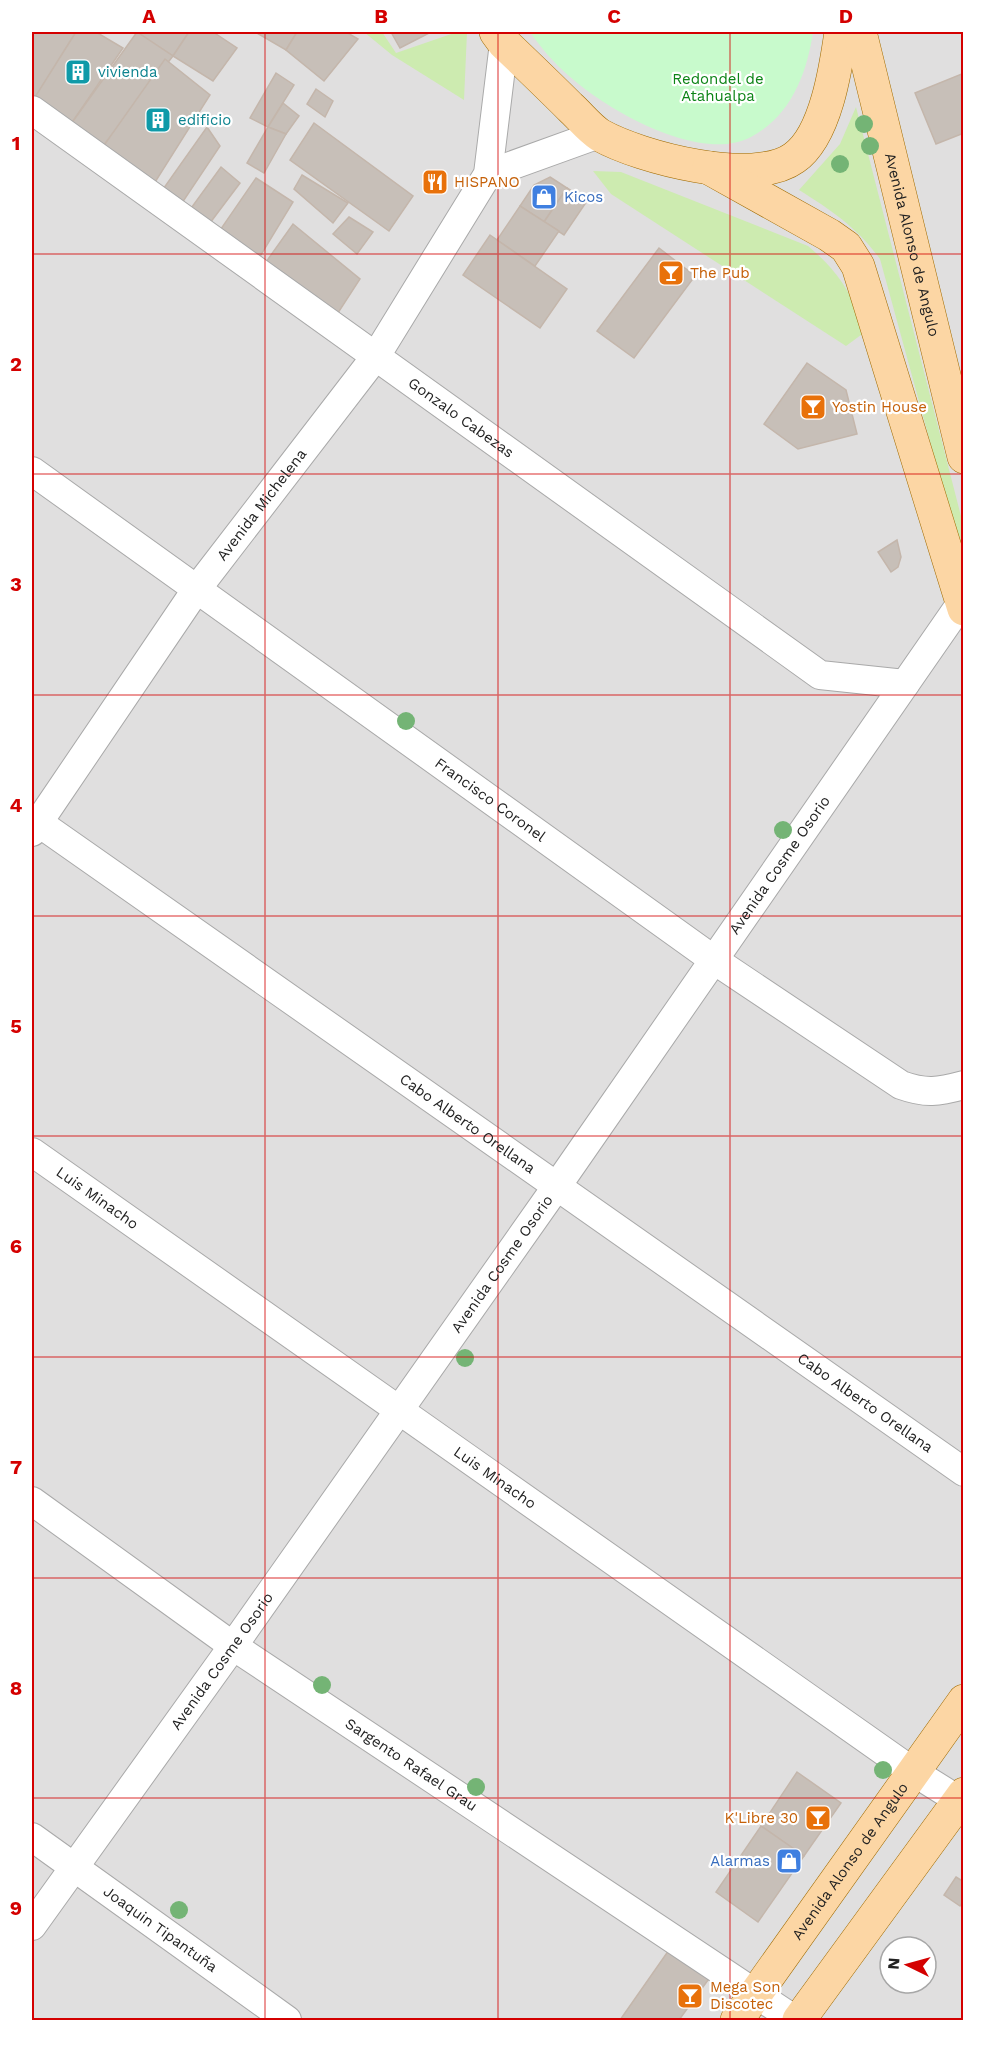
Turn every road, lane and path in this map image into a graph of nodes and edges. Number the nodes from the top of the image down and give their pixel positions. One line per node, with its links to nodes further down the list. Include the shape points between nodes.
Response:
1 (842, 32): 6 (main road, via 832,89 813,134 795,158 767,169)
2 (860, 32): 9 (main road, Avenida Alonso de Angulo)
3 (500, 37): 5 (main road); 7 (street, Avenida Michelena)
4 (32, 110): 8 (street, Gonzalo Cabezas)
5 (599, 134): 6 (main road, via 658,158); 7 (street)
6 (709, 168): 12 (main road, via 829,235 846,247 858,266)
7 (488, 174): 8 (street, Avenida Michelena)
8 (376, 356): 11 (street, Avenida Michelena); 13 (street, Gonzalo Cabezas, via 820,675)
9 (963, 457)
10 (32, 471): 11 (street, Francisco Coronel)
11 (196, 590): 14 (street, Avenida Michelena); 15 (street, Francisco Coronel)
12 (963, 603): 13 (street, Avenida Cosme Osorio)
13 (905, 684): 15 (street, Avenida Cosme Osorio)
14 (34, 824): 18 (street, Cabo Alberto Orellana)
15 (714, 960): 16 (street, Francisco Coronel, via 901,1085 920,1092); 18 (street, Avenida Cosme Osorio)
16 (963, 1085)
17 (32, 1152): 19 (street, Luis Minacho)
18 (557, 1186): 19 (street, Avenida Cosme Osorio); 20 (street, Cabo Alberto Orellana)
19 (400, 1409): 22 (street, Avenida Cosme Osorio); 24 (street, Luis Minacho)
20 (963, 1472)
21 (32, 1501): 22 (street, Sargento Rafael Grau)
22 (233, 1646): 27 (street, Avenida Cosme Osorio); 29 (street, Sargento Rafael Grau)
23 (963, 1701): 24 (main road, Avenida Alonso de Angulo)
24 (912, 1771): 25 (street, Luis Minacho); 29 (main road, Avenida Alonso de Angulo)
25 (962, 1797): 32 (main road)
26 (32, 1837): 27 (street, Joaquin Tipantuña)
27 (73, 1866): 28 (street, Avenida Cosme Osorio); 30 (street, Joaquin Tipantuña)
28 (32, 1926)
29 (757, 1993): 31 (main road, Avenida Alonso de Angulo); 32 (street, Sargento Rafael Grau)
30 (287, 2020)
31 (737, 2020)
32 (797, 2020)

